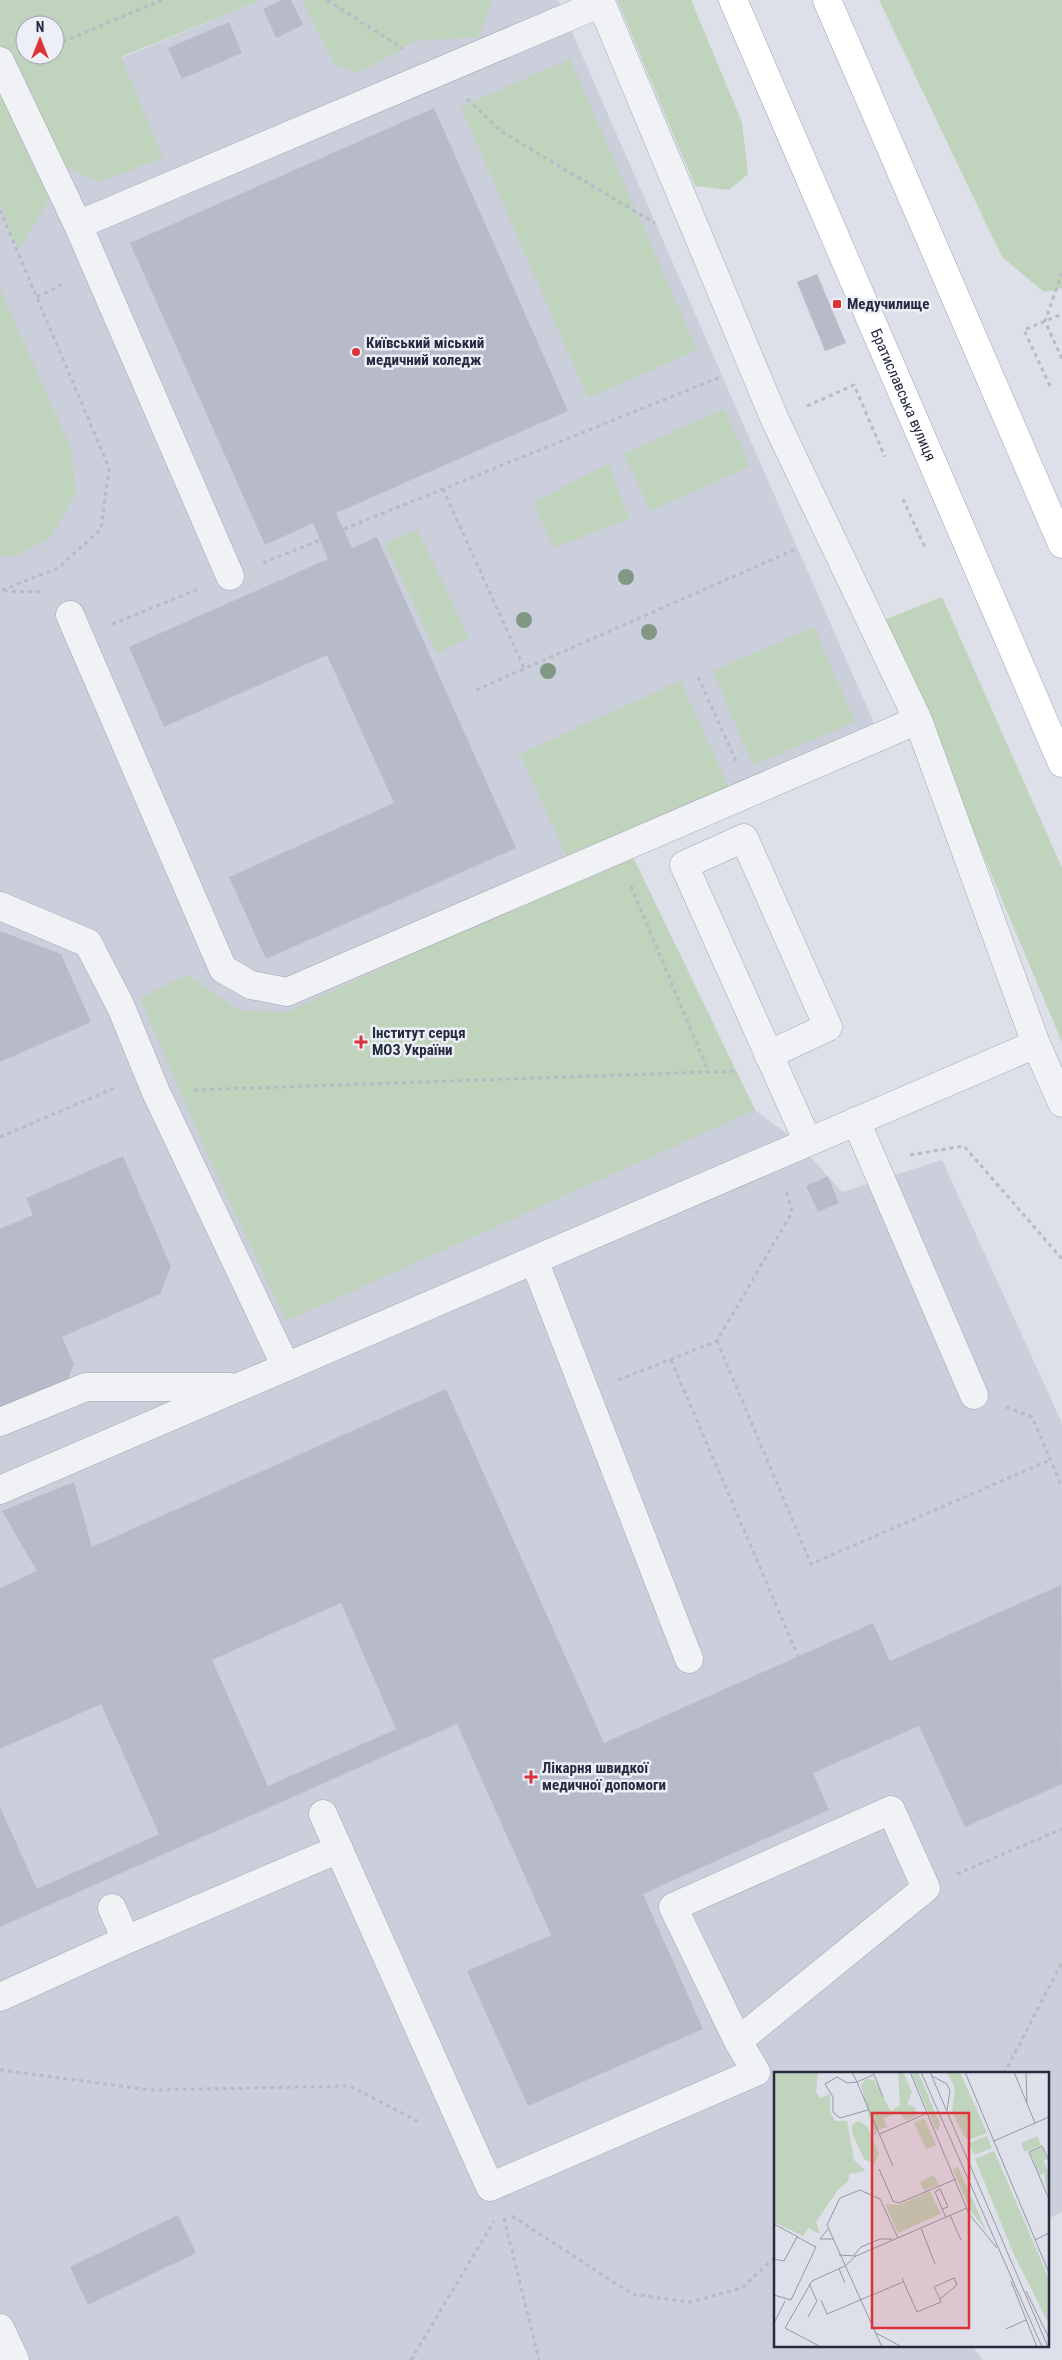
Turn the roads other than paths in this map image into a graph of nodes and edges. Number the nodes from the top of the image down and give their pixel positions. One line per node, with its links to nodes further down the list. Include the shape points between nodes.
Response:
1 (733, 0): 10 (main road, Братиславська вулиця)
2 (826, 0): 6 (main road)
3 (601, 1): 5 (lane); 9 (lane, via 775,420)
4 (0, 61): 5 (lane)
5 (78, 225): 7 (lane)
6 (1062, 544)
7 (230, 576)
8 (70, 615): 9 (lane, via 223,969 252,985 287,992)
9 (918, 720): 12 (lane)
10 (1062, 763)
11 (0, 906): 18 (lane, via 88,943 121,1007 152,1082)
12 (1036, 1044): 14 (lane); 15 (lane)
13 (768, 1055): 13 (lane, via 684,865 744,838 828,1027); 16 (lane)
14 (1062, 1103)
15 (856, 1121): 16 (lane); 20 (lane)
16 (808, 1142): 17 (lane)
17 (534, 1260): 18 (lane); 23 (lane)
18 (286, 1367): 19 (lane)
19 (241, 1386): 21 (lane, via 86,1387); 22 (lane)
20 (974, 1395)
21 (0, 1422)
22 (0, 1490)
23 (689, 1659)
24 (324, 1814): 25 (lane)
25 (339, 1849): 27 (lane); 29 (lane, via 496,2198 756,2072)
26 (112, 1908): 27 (lane)
27 (126, 1940): 28 (lane)
28 (0, 1997)
29 (738, 2041): 29 (lane, via 926,1888 891,1810 673,1907)
30 (0, 2328): 31 (lane)
31 (15, 2360)

